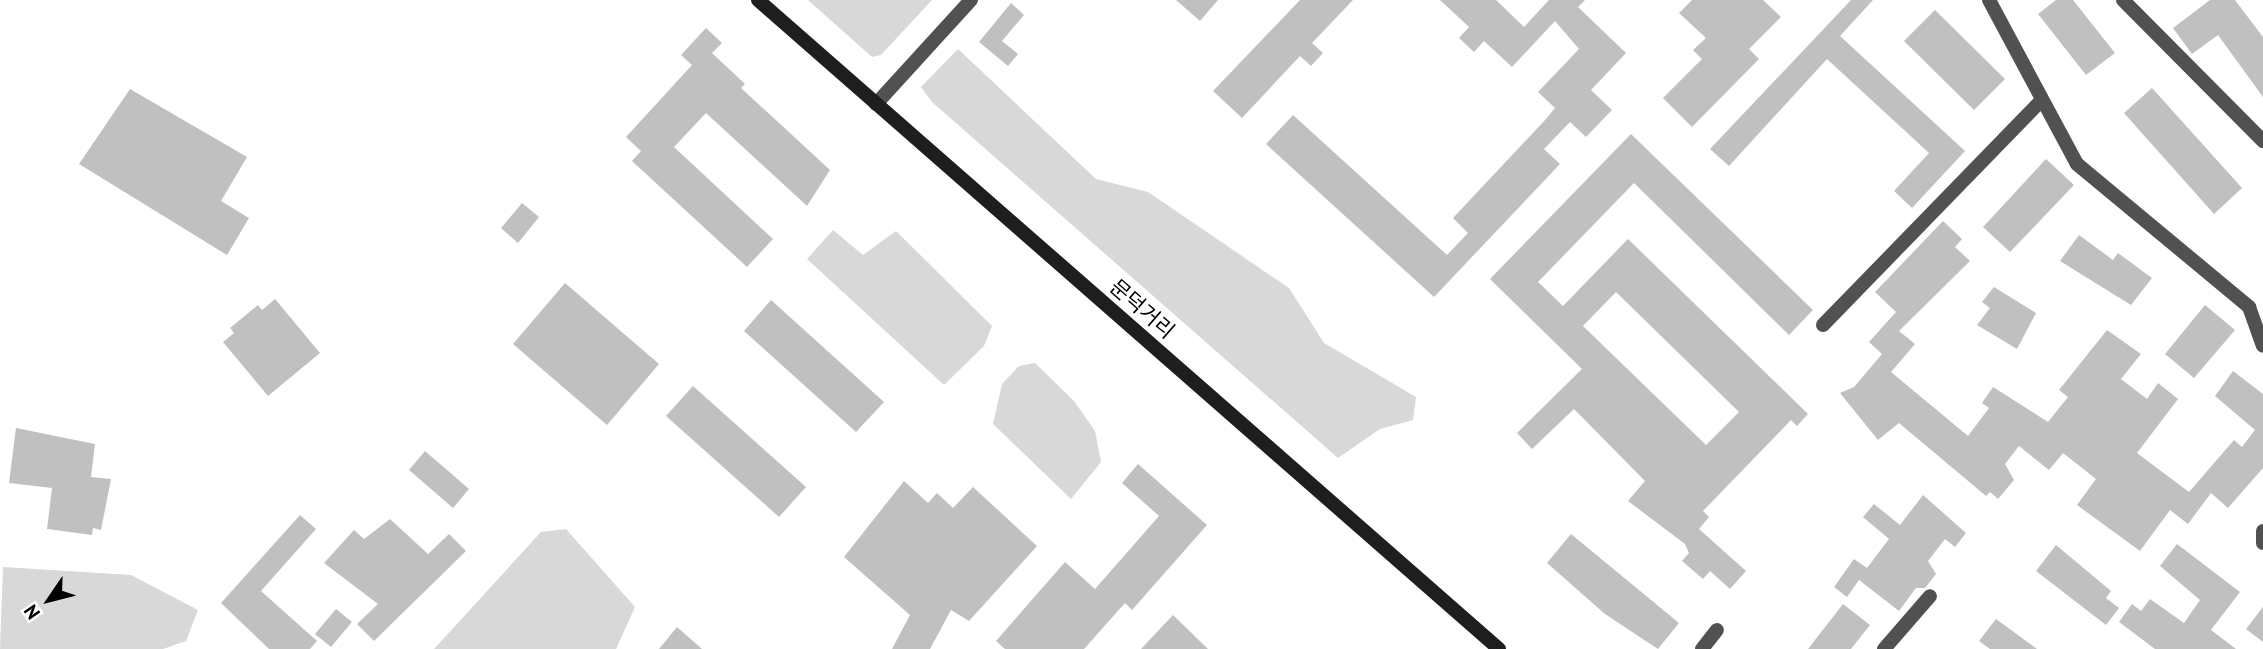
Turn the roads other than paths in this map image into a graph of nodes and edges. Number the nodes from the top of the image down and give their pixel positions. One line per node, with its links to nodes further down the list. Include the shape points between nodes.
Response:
1 (758, 0): 6 (main road, 문덕거리)
2 (971, 0): 6 (street)
3 (1989, 0): 5 (street)
4 (2123, 0): 7 (street)
5 (2041, 101): 8 (street); 9 (street, via 2077,164 2249,307)
6 (876, 104): 15 (main road, 문덕거리)
7 (2263, 141)
8 (1824, 325)
9 (2262, 328): 10 (street)
10 (2263, 346)
11 (2263, 531): 12 (street)
12 (2263, 543)
13 (1930, 596): 17 (street)
14 (1717, 630): 16 (street)
15 (1499, 649)
16 (1702, 649)
17 (1884, 649)

